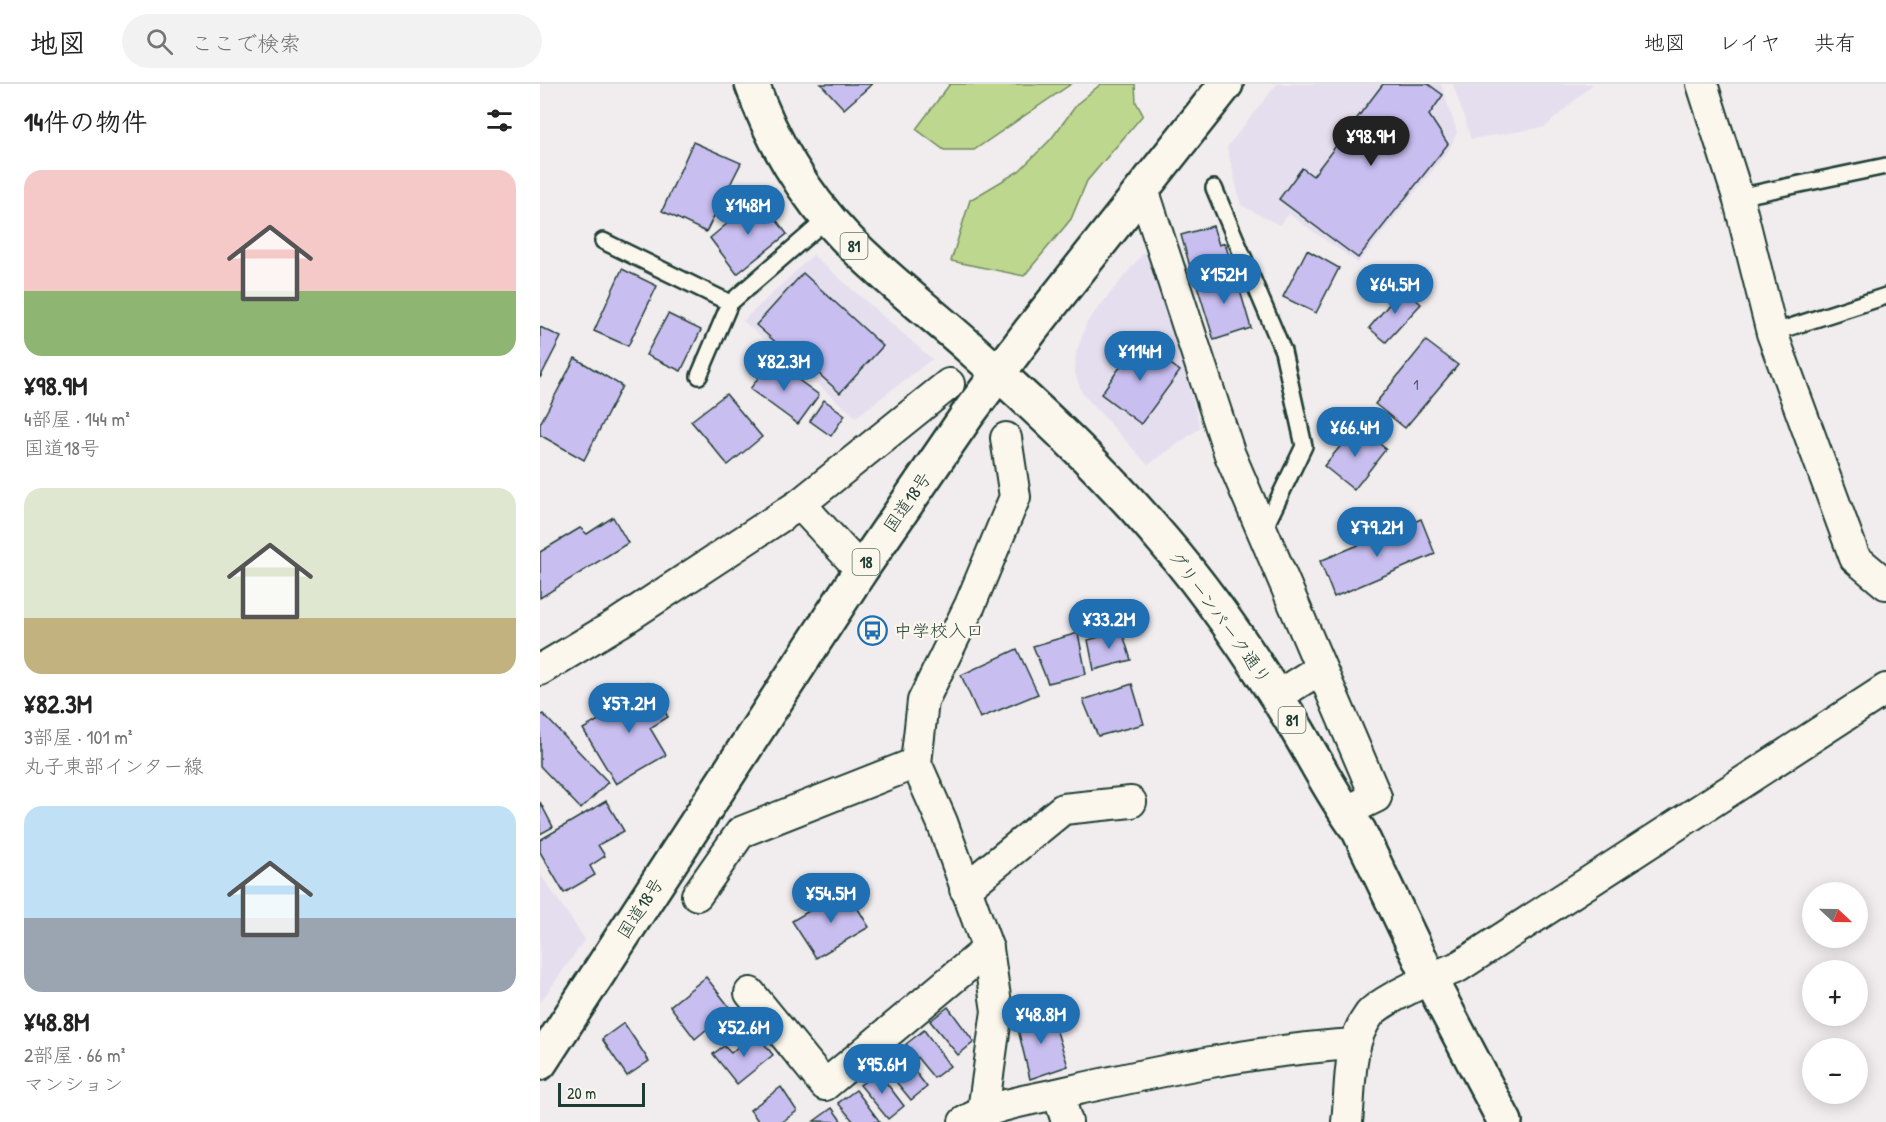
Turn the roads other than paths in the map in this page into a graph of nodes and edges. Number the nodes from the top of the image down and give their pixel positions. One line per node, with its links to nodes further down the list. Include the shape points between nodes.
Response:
1 (752, 84): 8 (main road, 81, via 780,146)
2 (1226, 84): 6 (main road, 国道18号 / 18)
3 (1702, 84): 7 (street)
4 (1886, 166): 7 (lane)
5 (1214, 188): 18 (lane, via 1283,351 1304,446)
6 (1143, 189): 13 (main road, 国道18号 / 18); 18 (street, via 1230,455)
7 (1738, 197): 12 (street)
8 (828, 218): 11 (lane); 13 (main road, 81, via 866,257)
9 (603, 241): 11 (lane)
10 (1886, 296): 12 (lane)
11 (730, 303): 14 (lane)
12 (1772, 333): 20 (street, via 1855,558)
13 (999, 374): 19 (main road, 国道18号 / 18); 24 (main road, グリーンパーク通り / 81, via 1103,473 1164,540)
14 (699, 376)
15 (949, 384): 17 (street)
16 (1006, 438): 25 (street, via 1015,497 970,605 923,701)
17 (800, 504): 19 (street); 22 (street)
18 (1263, 532): 21 (street)
19 (861, 570): 34 (main road, 国道18号 / 18)
20 (1886, 584)
21 (1320, 669): 24 (street); 27 (street, via 1376,797)
22 (540, 670)
23 (1886, 689): 31 (street, via 1458,967)
24 (1277, 696): 27 (main road, グリーンパーク通り / 81)
25 (916, 763): 28 (street); 29 (street, via 741,832)
26 (1131, 802): 28 (street, via 1063,809)
27 (1345, 812): 31 (main road, グリーンパーク通り / 81, via 1359,831)
28 (965, 889): 30 (street)
29 (697, 895)
30 (988, 949): 32 (street, via 825,1085); 36 (street, via 997,1011)
31 (1430, 979): 33 (street, via 1369,1013); 39 (main road, グリーンパーク通り / 81)
32 (750, 993)
33 (1354, 1044): 35 (street, via 1283,1051); 38 (street)
34 (540, 1063)
35 (1058, 1094): 36 (street); 37 (street)
36 (974, 1116)
37 (1067, 1122)
38 (1347, 1122)
39 (1505, 1122)

